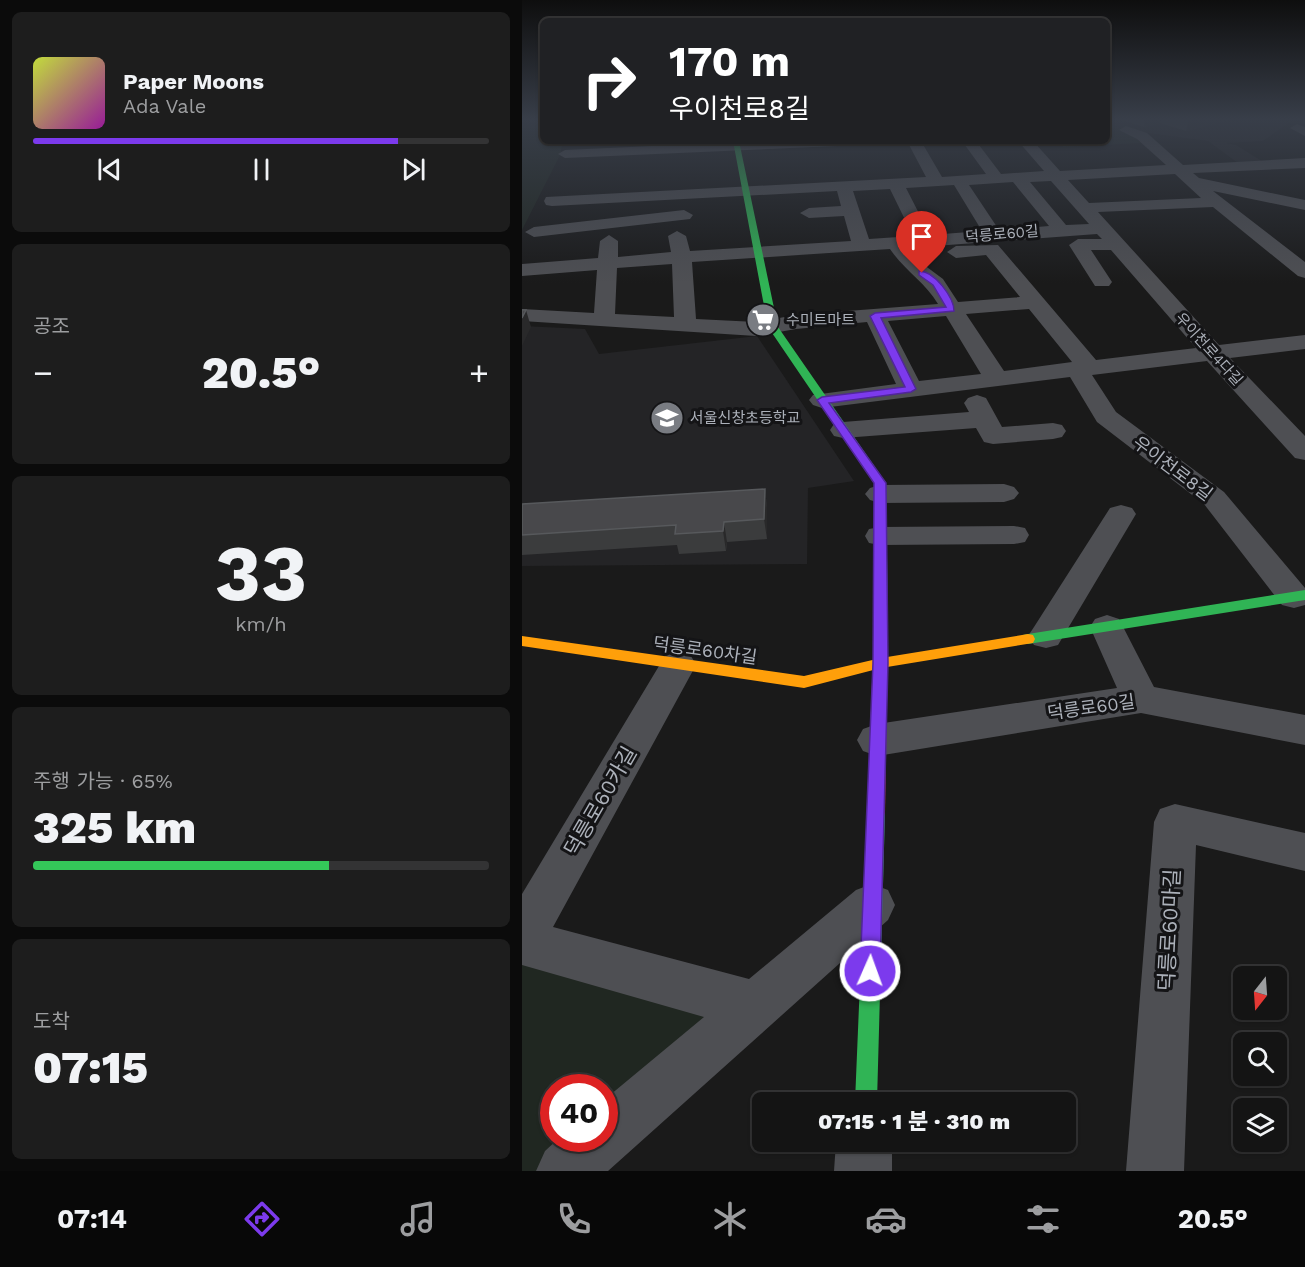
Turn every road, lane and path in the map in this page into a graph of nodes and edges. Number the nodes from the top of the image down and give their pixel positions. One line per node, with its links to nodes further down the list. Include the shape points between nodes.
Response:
1 (560, 174): 17 (street)
2 (742, 174): 16 (street)
3 (932, 174): 12 (street)
4 (993, 174): 10 (street)
5 (1053, 174): 8 (street, 우이천로4다길)
6 (1104, 174): 8 (street)
7 (1183, 174): 13 (street)
8 (1055, 176): 9 (street); 20 (street, 우이천로4다길)
9 (1018, 178): 10 (street); 27 (street)
10 (997, 179): 11 (street)
11 (959, 181): 12 (street); 30 (street)
12 (937, 182): 14 (street)
13 (1193, 182): 18 (street); 19 (street)
14 (896, 184): 15 (street, via 876,179); 33 (street)
15 (844, 187): 16 (street, via 814,183); 22 (street)
16 (747, 200): 17 (street, via 667,190); 21 (street); 36 (street)
17 (552, 201): 28 (street)
18 (1218, 202): 20 (street); 38 (street)
19 (1305, 205)
20 (1083, 208): 31 (street, 우이천로4다길)
21 (727, 210)
22 (851, 210): 24 (street); 32 (street)
23 (706, 212): 25 (street)
24 (809, 213)
25 (674, 216): 26 (street); 37 (street)
26 (609, 223): 28 (street); 39 (street)
27 (1061, 230): 30 (street, 덕릉로60길); 31 (street, 덕릉로60길)
28 (534, 232): 34 (street)
29 (802, 234): 32 (street)
30 (993, 235): 33 (street, 덕릉로60길)
31 (1108, 236): 42 (street, via 1078,245); 51 (street, 우이천로4다길)
32 (860, 238): 35 (street, 덕릉로60길); 36 (street, 덕릉로60길)
33 (924, 241): 35 (street, 덕릉로60길)
34 (522, 250)
35 (899, 250): 43 (street, 우이천로8길, via 991,249); 44 (street, via 936,283)
36 (759, 252): 37 (street, 덕릉로60길); 49 (street)
37 (680, 257): 39 (street, 덕릉로60길); 48 (street)
38 (1297, 258): 41 (street)
39 (609, 263): 40 (street, 덕릉로60길); 47 (street)
40 (522, 270)
41 (1305, 272)
42 (1102, 282)
43 (1034, 302): 44 (street); 52 (street, 우이천로8길)
44 (951, 310): 46 (street); 53 (street)
45 (522, 315): 47 (street)
46 (875, 316): 49 (street); 55 (street)
47 (604, 320): 48 (street)
48 (685, 326): 49 (street)
49 (773, 327): 56 (street)
50 (1305, 342): 51 (street)
51 (1210, 351): 52 (street); 60 (street, 우이천로4다길)
52 (1082, 367): 53 (street); 66 (street, 우이천로8길, via 1106,417 1214,498)
53 (996, 378): 54 (street)
54 (967, 382): 55 (street); 57 (street)
55 (911, 389): 56 (street)
56 (822, 400): 58 (street)
57 (985, 419): 58 (street); 59 (street, via 993,436)
58 (843, 430): 62 (street, via 880,483)
59 (1053, 431)
60 (1299, 439)
61 (1004, 493): 62 (street)
62 (880, 494): 65 (street)
63 (1122, 514): 68 (street)
64 (1014, 535): 65 (street)
65 (880, 536): 70 (street)
66 (1300, 596): 67 (street, 덕릉로60차길)
67 (1107, 627): 68 (street, 덕릉로60차길); 72 (street)
68 (1046, 636): 70 (street, 덕릉로60차길)
69 (522, 641): 71 (street, 덕릉로60차길)
70 (881, 663): 71 (street, 덕릉로60차길, via 804,682); 74 (street)
71 (678, 665): 77 (street, 덕릉로60카길)
72 (1141, 699): 73 (street, 덕릉로60길); 74 (street, 덕릉로60길)
73 (1305, 730)
74 (877, 740): 76 (street)
75 (1305, 852): 86 (street, 덕릉로60마길, via 1175,822)
76 (872, 905): 79 (street); 80 (street)
77 (522, 938)
78 (522, 942): 79 (street)
79 (755, 1006): 81 (street)
80 (866, 1092)
81 (618, 1126)
82 (587, 1152): 84 (street)
83 (864, 1152): 85 (street)
84 (565, 1171)
85 (864, 1171)
86 (1155, 1171)

